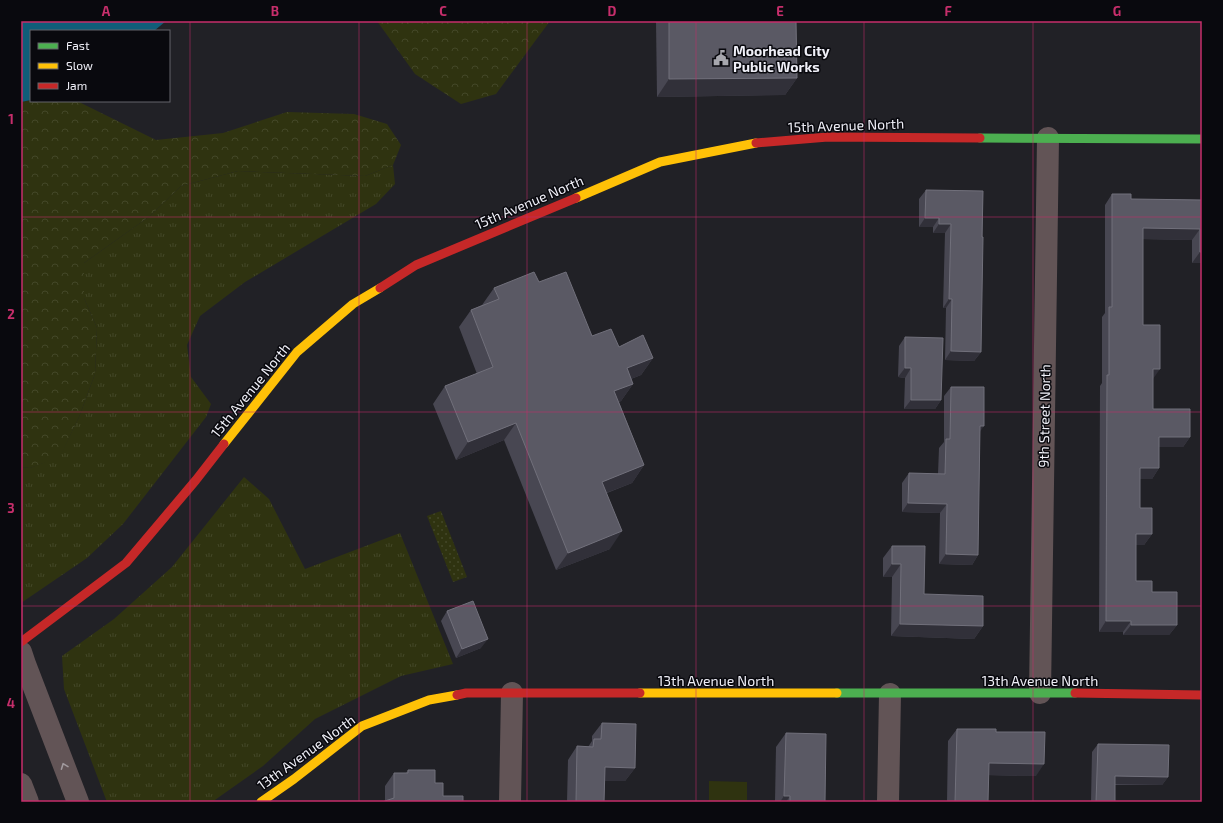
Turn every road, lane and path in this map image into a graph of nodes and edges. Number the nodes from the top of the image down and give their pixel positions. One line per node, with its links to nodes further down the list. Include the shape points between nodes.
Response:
1 (1048, 138): 2 (main road, 15th Avenue North); 3 (main road, 15th Avenue North, via 828,137 756,143 660,162 416,265 353,304 297,352 196,480 126,563); 5 (street, 9th Street North)
2 (1202, 139)
3 (21, 642)
4 (21, 652): 11 (street, one-way to 4)
5 (1040, 693): 7 (main road, 13th Avenue North); 8 (main road, 13th Avenue North)
6 (512, 694): 7 (main road, 13th Avenue North); 12 (main road, 13th Avenue North, via 466,693 429,700 362,726); 13 (street)
7 (890, 694): 14 (street)
8 (1202, 695)
9 (21, 784): 10 (street)
10 (28, 802)
11 (78, 802)
12 (261, 802)
13 (510, 802)
14 (888, 802)

